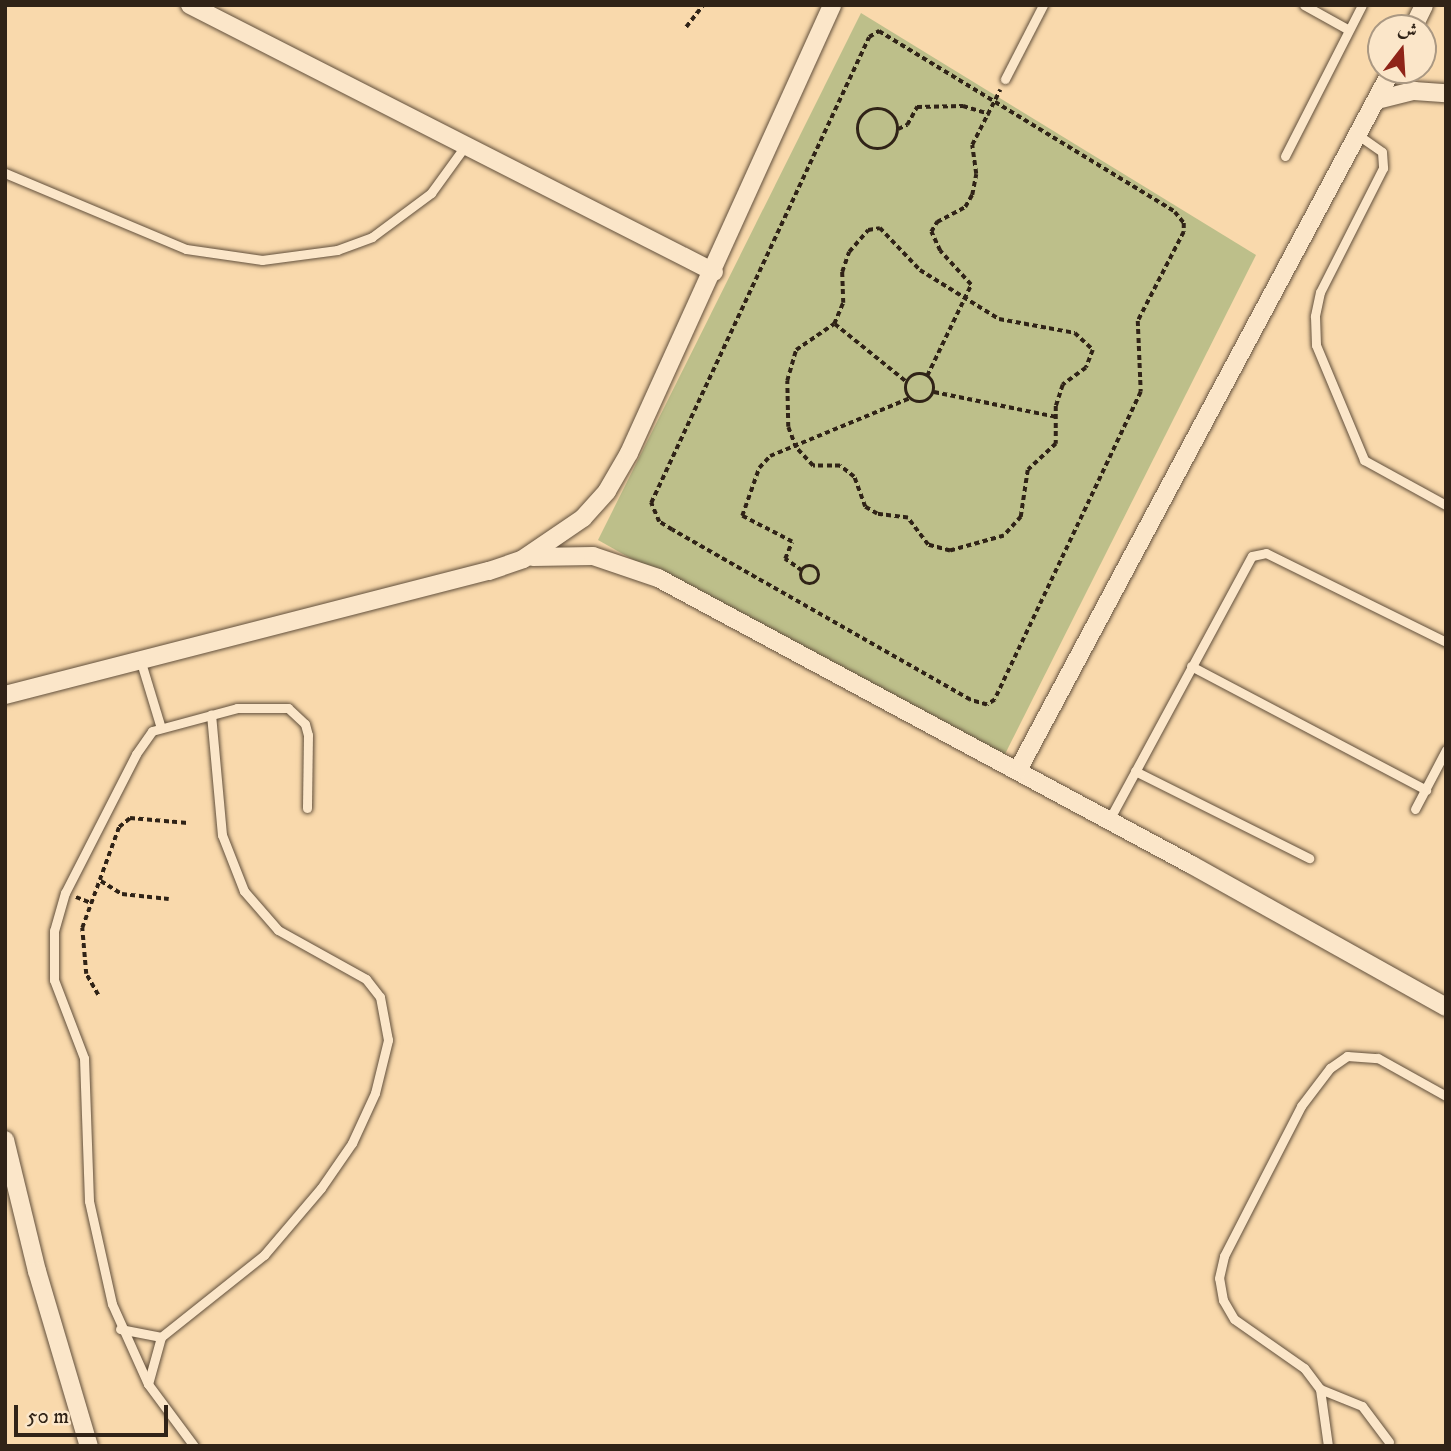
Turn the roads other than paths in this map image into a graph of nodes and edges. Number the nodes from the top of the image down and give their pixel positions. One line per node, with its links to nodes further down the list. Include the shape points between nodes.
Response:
1 (190, 5): 12 (street)
2 (832, 5): 15 (street)
3 (1043, 5): 7 (lane)
4 (1304, 5): 6 (lane)
5 (1362, 5): 6 (lane)
6 (1349, 30): 13 (lane)
7 (1005, 79)
8 (1385, 84): 10 (street)
9 (1446, 93): 10 (street, via 1414,91)
10 (1377, 100): 11 (street)
11 (1358, 135): 16 (lane, via 1381,152 1383,168 1320,292 1316,345 1364,460 1381,474); 25 (street)
12 (465, 146): 14 (lane, via 431,193 372,237 337,250 262,260 186,250); 15 (street)
13 (1285, 156)
14 (5, 173)
15 (714, 272): 17 (street, via 607,491 555,541)
16 (1446, 505)
17 (523, 559): 19 (street); 25 (street, via 593,556 626,564)
18 (1446, 642): 20 (lane, via 1258,553 1246,561)
19 (140, 657): 21 (street); 23 (lane)
20 (1191, 666): 26 (lane); 27 (lane)
21 (5, 695)
22 (211, 714): 23 (lane); 28 (lane, via 263,705 298,714 308,735); 36 (lane, via 222,835 238,879 278,930 366,979 380,997 388,1040 369,1106 321,1188 248,1270)
23 (161, 728): 35 (lane, via 152,732 136,754 65,893 52,956 54,980 84,1058 89,1201)
24 (1446, 750): 27 (lane)
25 (1018, 770): 30 (street)
26 (1135, 771): 30 (lane); 31 (lane)
27 (1426, 790): 29 (lane)
28 (307, 808)
29 (1415, 809)
30 (1109, 820): 32 (street)
31 (1309, 858)
32 (1446, 1007)
33 (1446, 1096): 38 (lane, via 1378,1058 1347,1056 1330,1068 1301,1106 1224,1256 1219,1278 1223,1300 1234,1319 1304,1368)
34 (5, 1140): 40 (street, via 37,1271)
35 (120, 1329): 36 (lane); 37 (lane)
36 (161, 1337): 37 (lane)
37 (148, 1384): 41 (lane)
38 (1320, 1389): 39 (lane, via 1362,1406); 42 (lane)
39 (1389, 1442)
40 (89, 1446)
41 (194, 1446)
42 (1328, 1446)

